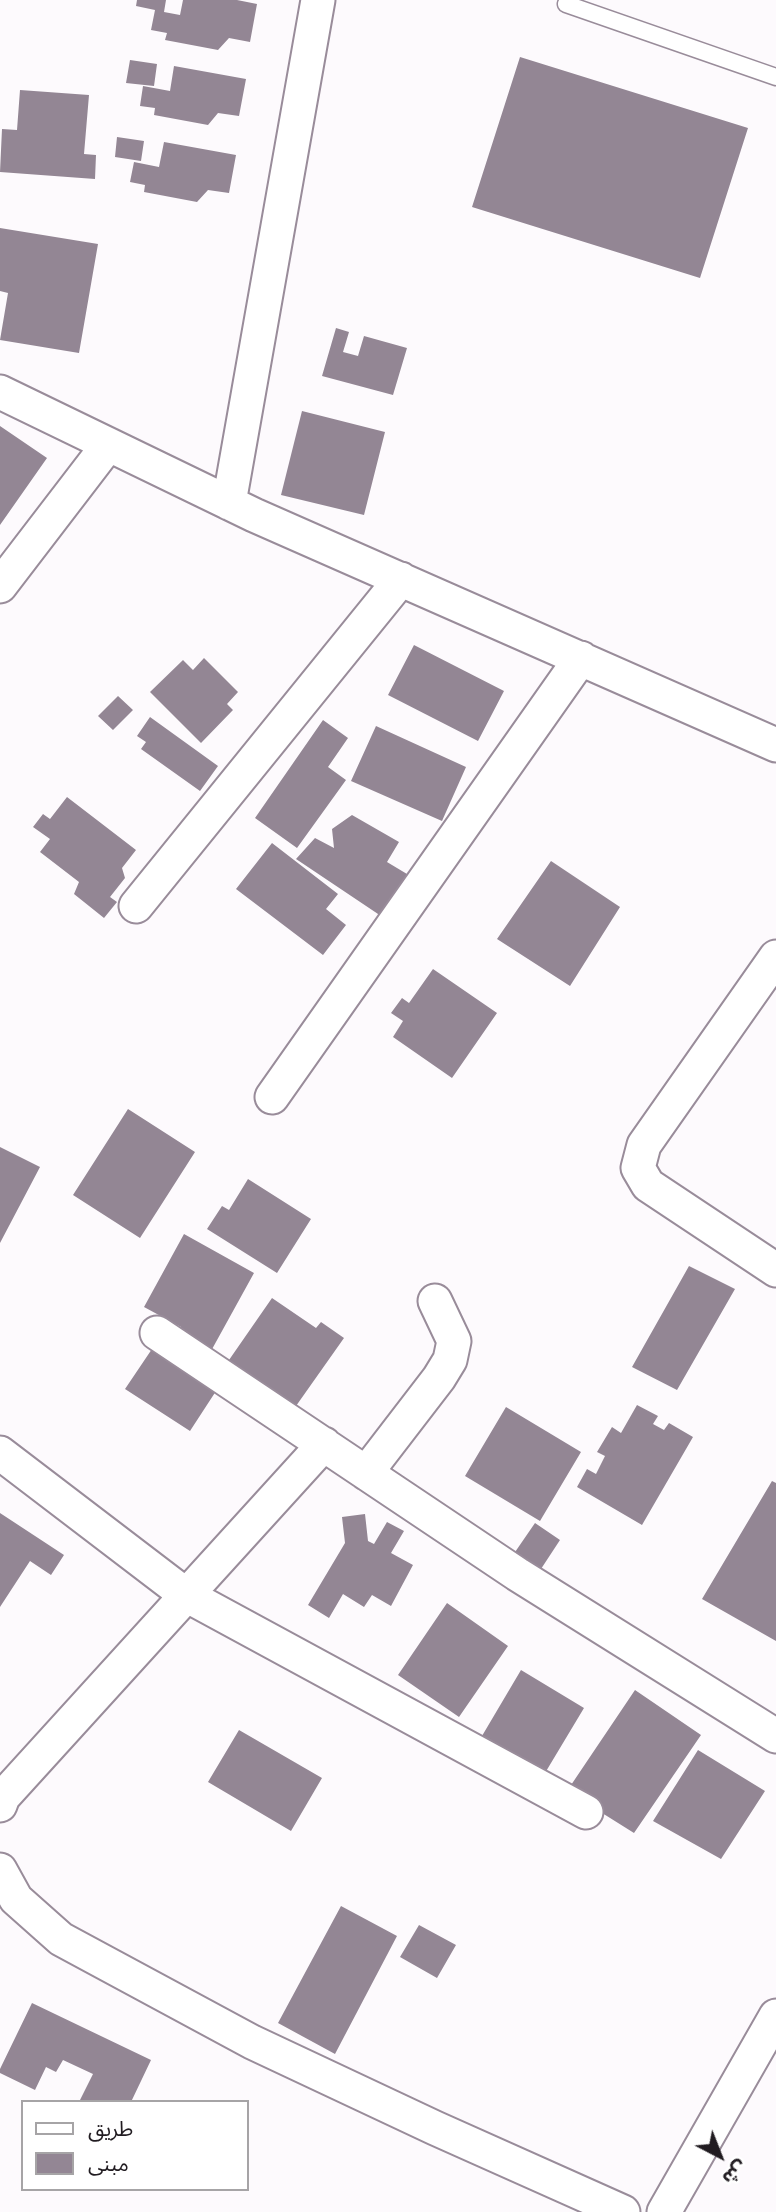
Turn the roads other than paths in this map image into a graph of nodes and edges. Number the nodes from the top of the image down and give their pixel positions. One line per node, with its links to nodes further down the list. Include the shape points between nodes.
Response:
1 (318, 0): 6 (street)
2 (566, 4): 3 (lane)
3 (776, 77)
4 (0, 392): 5 (street)
5 (108, 445): 6 (street); 8 (street)
6 (229, 503): 7 (street)
7 (401, 579): 9 (street); 11 (street)
8 (0, 586)
9 (581, 658): 10 (street); 13 (street)
10 (776, 746)
11 (136, 906)
12 (776, 957): 14 (street, via 643,1145 638,1168 648,1185)
13 (272, 1097)
14 (776, 1270)
15 (435, 1301): 19 (street, via 454,1341 450,1360)
16 (157, 1333): 17 (street)
17 (324, 1444): 19 (street); 20 (street)
18 (0, 1453): 20 (street)
19 (366, 1473): 21 (street)
20 (186, 1595): 22 (street); 23 (street)
21 (776, 1736)
22 (0, 1805)
23 (586, 1812)
24 (0, 1870): 26 (street, via 16,1899 61,1939 252,2042)
25 (776, 2016): 27 (street)
26 (623, 2212)
27 (664, 2212)

